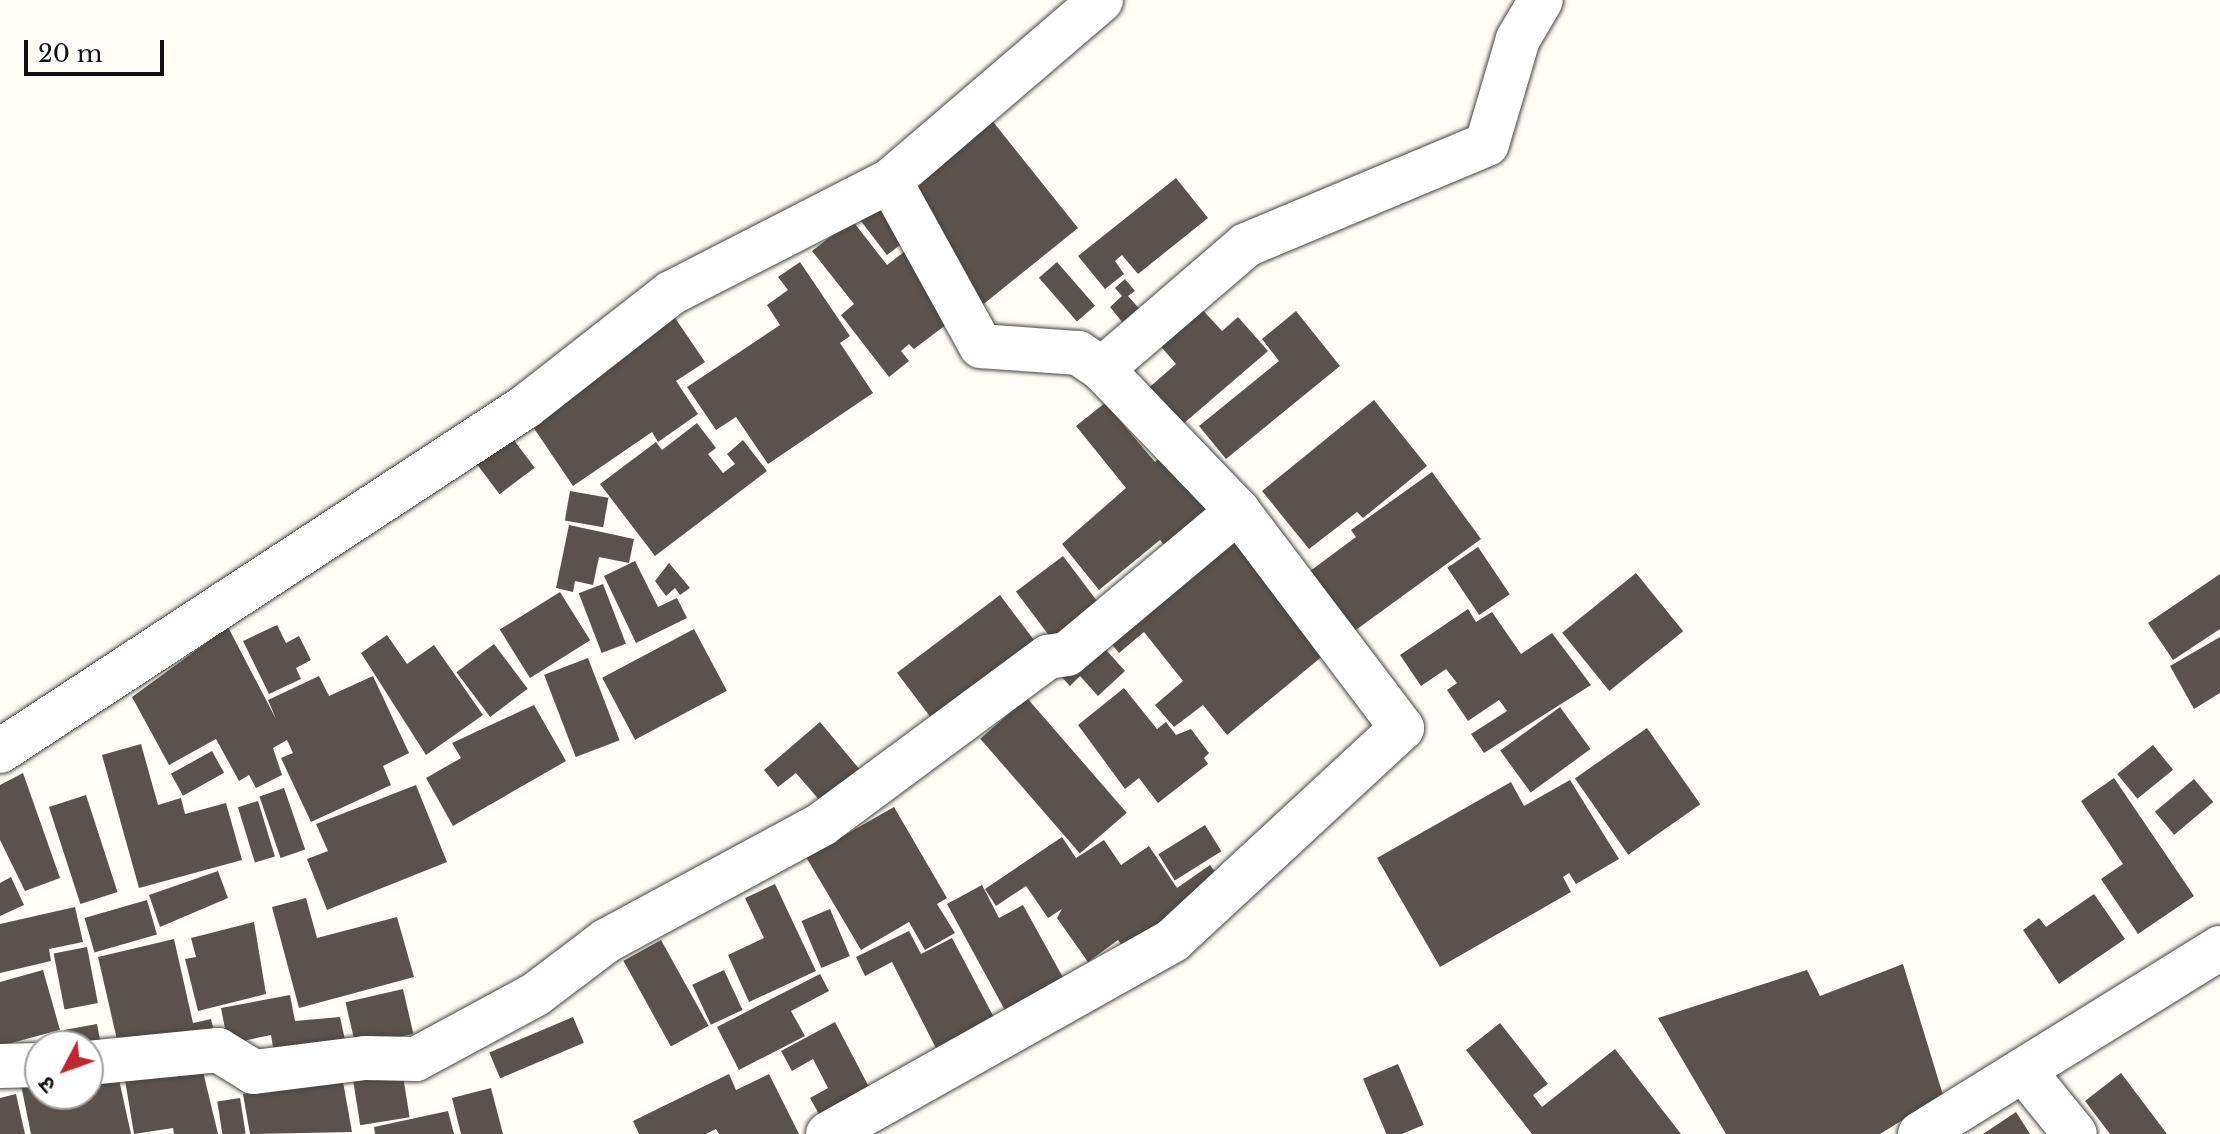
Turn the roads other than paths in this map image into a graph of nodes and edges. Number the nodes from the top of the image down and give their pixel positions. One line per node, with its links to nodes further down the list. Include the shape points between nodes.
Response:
1 (1101, 0): 3 (street)
2 (1541, 0): 4 (street, via 1518,39 1487,144 1246,245)
3 (890, 181): 4 (street, via 981,346 1078,353); 6 (street, via 671,293 525,407)
4 (1102, 369): 5 (street)
5 (1238, 511): 8 (street, via 1067,654 1048,657 822,824 606,941 536,994 416,1059 365,1058 254,1072 218,1050); 12 (street, via 1402,728 1173,940)
6 (0, 751)
7 (2220, 948): 11 (street)
8 (104, 1061)
9 (24, 1065): 10 (street)
10 (0, 1066)
11 (2023, 1070): 13 (street); 14 (street)
12 (828, 1134)
13 (1920, 1134)
14 (2075, 1134)

